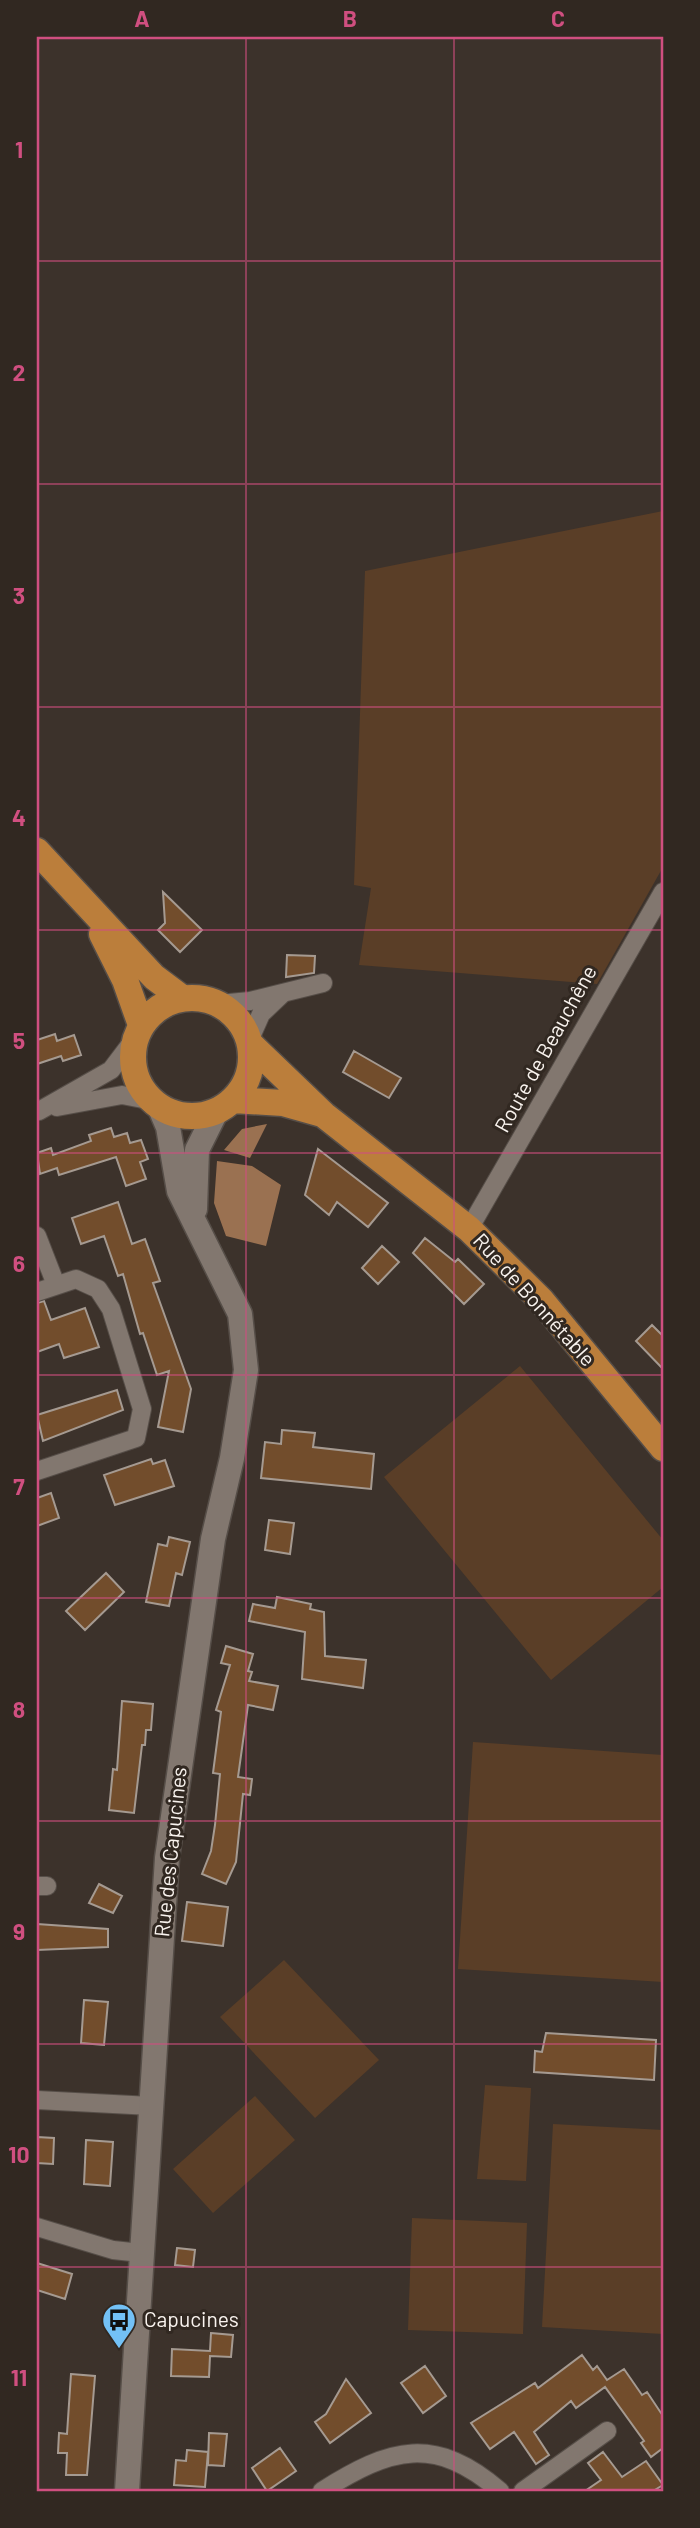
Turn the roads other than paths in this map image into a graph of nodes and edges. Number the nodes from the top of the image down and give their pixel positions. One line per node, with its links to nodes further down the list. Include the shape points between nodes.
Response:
1 (37, 851): 3 (main road)
2 (663, 892): 15 (street, Route de Beauchêne)
3 (89, 907): 6 (main road, via 154,977); 8 (main road, via 125,980)
4 (323, 983): 5 (street)
5 (283, 992): 7 (street); 9 (street, via 261,1014)
6 (182, 998): 7 (main road); 8 (main road, via 166,1003)
7 (219, 1004): 9 (main road, via 235,1015)
8 (139, 1031): 10 (main road, via 132,1055 134,1071); 12 (street, via 111,1070)
9 (249, 1042): 11 (main road, via 248,1074); 13 (main road, Rue de Bonnétable)
10 (156, 1103): 11 (main road, via 180,1115 199,1115); 12 (street, via 122,1095); 14 (street, Rue des Capucines, via 168,1127 180,1191)
11 (225, 1105): 13 (main road, Rue de Bonnétable, via 283,1103); 14 (street, Rue des Capucines, via 197,1150)
12 (38, 1111)
13 (324, 1115): 15 (main road, Rue de Bonnétable)
14 (197, 1227): 22 (street, Rue des Capucines, via 240,1314 246,1370 213,1539 167,1858)
15 (469, 1229): 19 (main road, Rue de Bonnétable, via 541,1300)
16 (37, 1236): 17 (street)
17 (56, 1285): 18 (street); 20 (street, via 76,1279 98,1290 111,1309 142,1409 136,1438)
18 (37, 1292)
19 (663, 1448)
20 (37, 1471)
21 (37, 2100): 22 (street)
22 (151, 2106): 24 (street, Rue des Capucines)
23 (37, 2227): 24 (street, via 113,2250)
24 (141, 2253): 26 (street, Rue des Capucines)
25 (607, 2431): 29 (street)
26 (127, 2491)
27 (322, 2491): 28 (street, via 396,2455 438,2453 475,2470)
28 (500, 2491)
29 (523, 2491)

